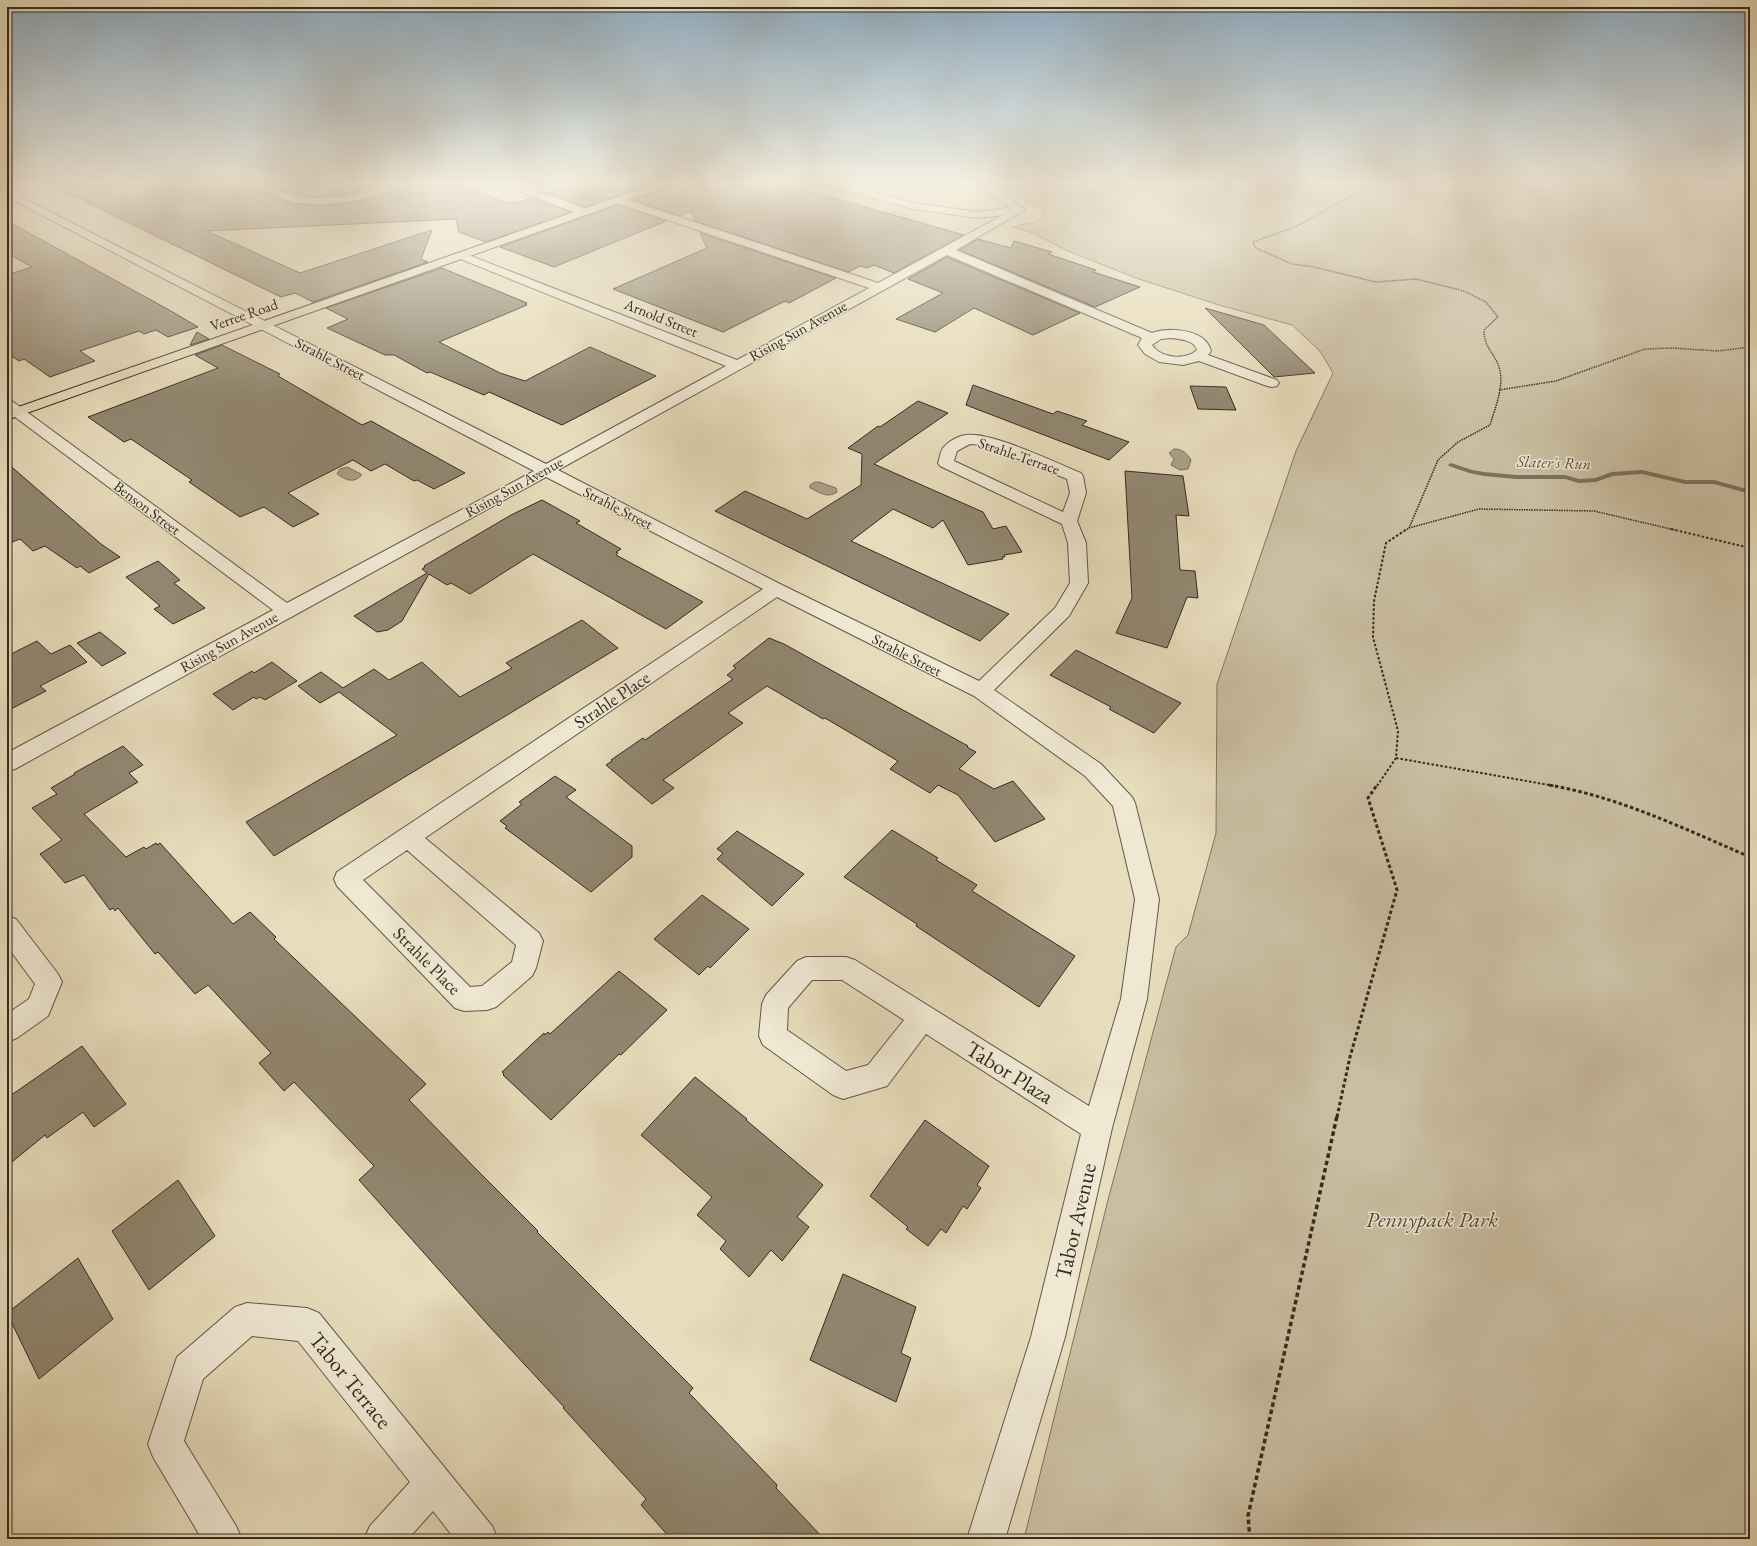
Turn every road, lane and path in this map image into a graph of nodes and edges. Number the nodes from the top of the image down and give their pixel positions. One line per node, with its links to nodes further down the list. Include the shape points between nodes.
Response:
1 (124, 253): 9 (street, Strahle Street)
2 (470, 253): 7 (main road, Verree Road)
3 (777, 253): 8 (street)
4 (940, 253): 8 (street, Rising Sun Avenue)
5 (953, 253): 10 (street)
6 (1268, 253): 15 (path, via 1292,264 1376,282 1416,279 1464,291 1486,302 1498,317 1484,330 1483,341 1499,367)
7 (462, 256): 9 (main road, Verree Road); 13 (street, Arnold Street)
8 (879, 287): 13 (street, Rising Sun Avenue)
9 (266, 325): 16 (main road, Verree Road); 17 (street, Strahle Street)
10 (1151, 337): 12 (street, via 1171,334 1193,339 1203,346 1204,351); 12 (street, via 1145,345 1159,357 1188,360)
11 (1750, 347): 15 (path, via 1718,351 1645,349 1556,381)
12 (1199, 356): 14 (street)
13 (737, 365): 17 (street, Rising Sun Avenue)
14 (1272, 383)
15 (1499, 390): 19 (path, via 1490,425 1458,442 1438,460)
16 (11, 411): 22 (street, Benson Street)
17 (545, 471): 21 (street, Strahle Street); 22 (street, Rising Sun Avenue)
18 (1069, 521): 18 (street, Strahle Terrace, via 946,462 950,449 967,439 987,442 1075,476 1078,493); 23 (street, via 1077,544 1079,583 1062,612)
19 (1409, 528): 20 (path, via 1479,509 1594,511); 24 (path, via 1386,543 1374,601 1373,637 1398,731)
20 (1750, 548)
21 (776, 589): 23 (street, Strahle Street); 26 (street, Strahle Place)
22 (286, 611): 25 (street, Rising Sun Avenue)
23 (981, 692): 28 (street, Strahle Street, via 1094,770 1124,803)
24 (1396, 758): 27 (path, via 1574,789 1649,814); 38 (path, via 1368,798 1397,890 1350,1057 1248,1516)
25 (7, 763)
26 (408, 837): 26 (street, Strahle Place, via 530,941 523,968 487,998 464,999 346,879)
27 (1750, 857)
28 (1147, 899): 32 (street, Tabor Avenue, via 1134,999)
29 (11, 941): 31 (street, via 49,982 39,1007)
30 (923, 1017): 30 (street, Tabor Plaza, via 846,968 806,969 775,1004 773,1036 842,1085 877,1076); 32 (street, Tabor Plaza)
31 (7, 1029)
32 (1097, 1128): 37 (street, Tabor Avenue, via 1048,1337)
33 (434, 1482): 34 (street, Tabor Terrace, via 307,1325 247,1319 189,1369 166,1444); 35 (street); 36 (street, Tabor Terrace)
34 (223, 1539)
35 (383, 1539)
36 (479, 1539)
37 (986, 1539)
38 (1250, 1539)

